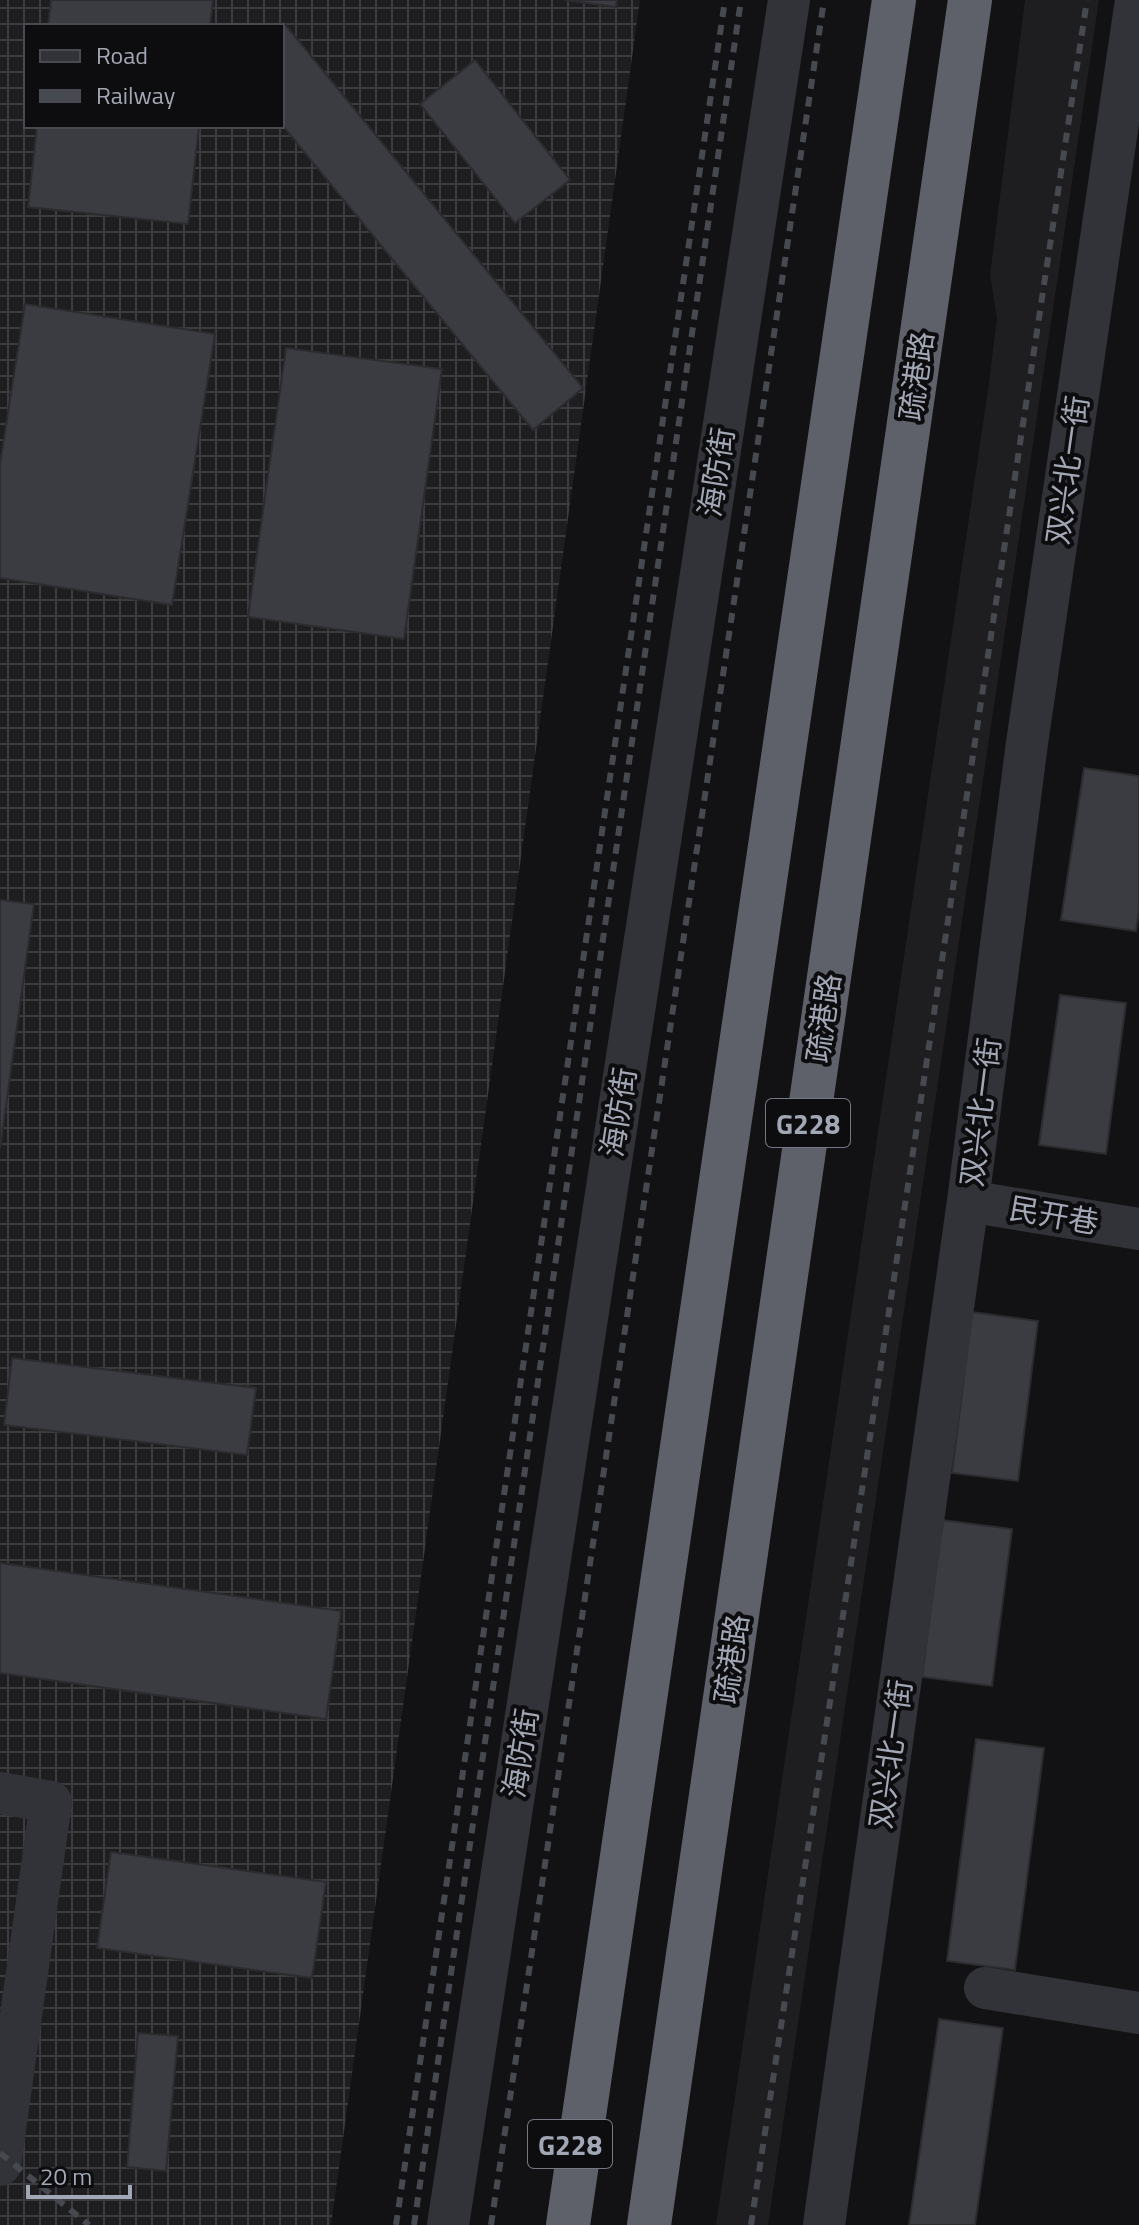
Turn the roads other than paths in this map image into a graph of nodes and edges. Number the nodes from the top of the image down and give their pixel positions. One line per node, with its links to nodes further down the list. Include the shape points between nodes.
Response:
1 (789, 0): 12 (street, 海防街)
2 (1136, 0): 5 (street, 双兴北一街, via 1027,743)
3 (893, 6): 10 (highway, G228)
4 (968, 10): 15 (highway, 疏港路 / G228)
5 (968, 1201): 6 (street, 民开巷); 16 (street, 双兴北一街)
6 (1139, 1229)
7 (0, 1793): 11 (street, via 51,1802)
8 (985, 1988): 9 (street)
9 (1139, 2013)
10 (592, 2063): 13 (highway, G228); 14 (highway)
11 (0, 2165)
12 (448, 2225)
13 (548, 2225)
14 (568, 2225)
15 (649, 2225)
16 (824, 2225)

